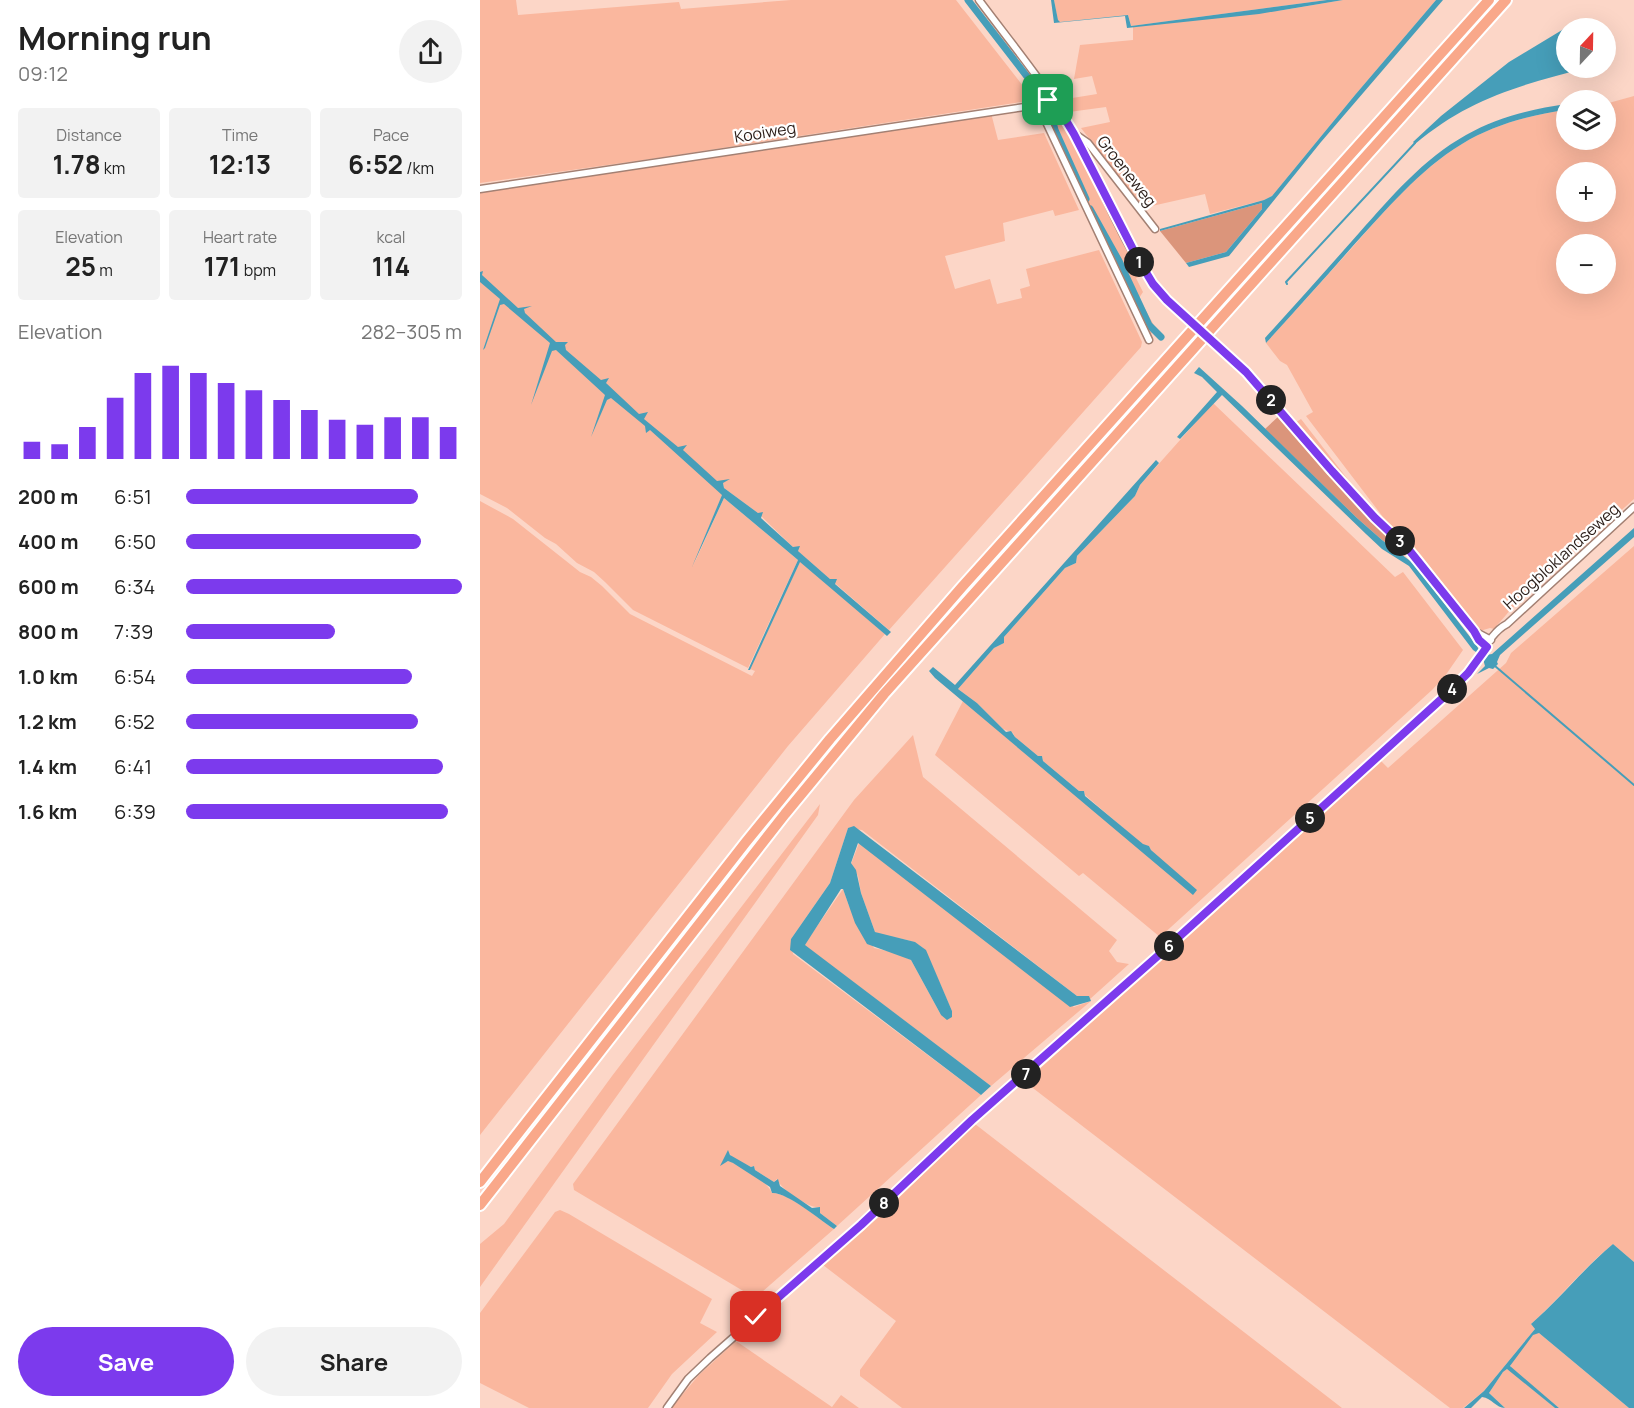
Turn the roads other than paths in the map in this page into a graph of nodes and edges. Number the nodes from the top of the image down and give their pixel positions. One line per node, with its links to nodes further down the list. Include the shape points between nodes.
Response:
1 (979, 0): 4 (street, Groeneweg)
2 (1490, 0): 14 (highway, via 830,739)
3 (1506, 0): 13 (highway, via 884,694 785,814)
4 (1046, 101): 5 (street, Groeneweg); 6 (street, Kooiweg); 8 (street, Groeneweg, via 1042,116)
5 (1074, 134): 7 (street, Groeneweg, via 1088,143); 10 (street, Groeneweg, bridge, via 1153,284 1246,372 1368,510 1409,550)
6 (480, 189)
7 (1155, 229)
8 (1149, 340)
9 (1634, 507): 11 (street, Hoogbloklandseweg, via 1495,632)
10 (1474, 631): 11 (street, Groeneweg); 12 (street, Groeneweg)
11 (1491, 640): 12 (street, Hoogbloklandseweg)
12 (1485, 649): 17 (street, Hoogbloklandseweg, via 1447,694 710,1358)
13 (547, 1120): 15 (highway); 16 (highway)
14 (480, 1182)
15 (480, 1205)
16 (480, 1216)
17 (667, 1408)

